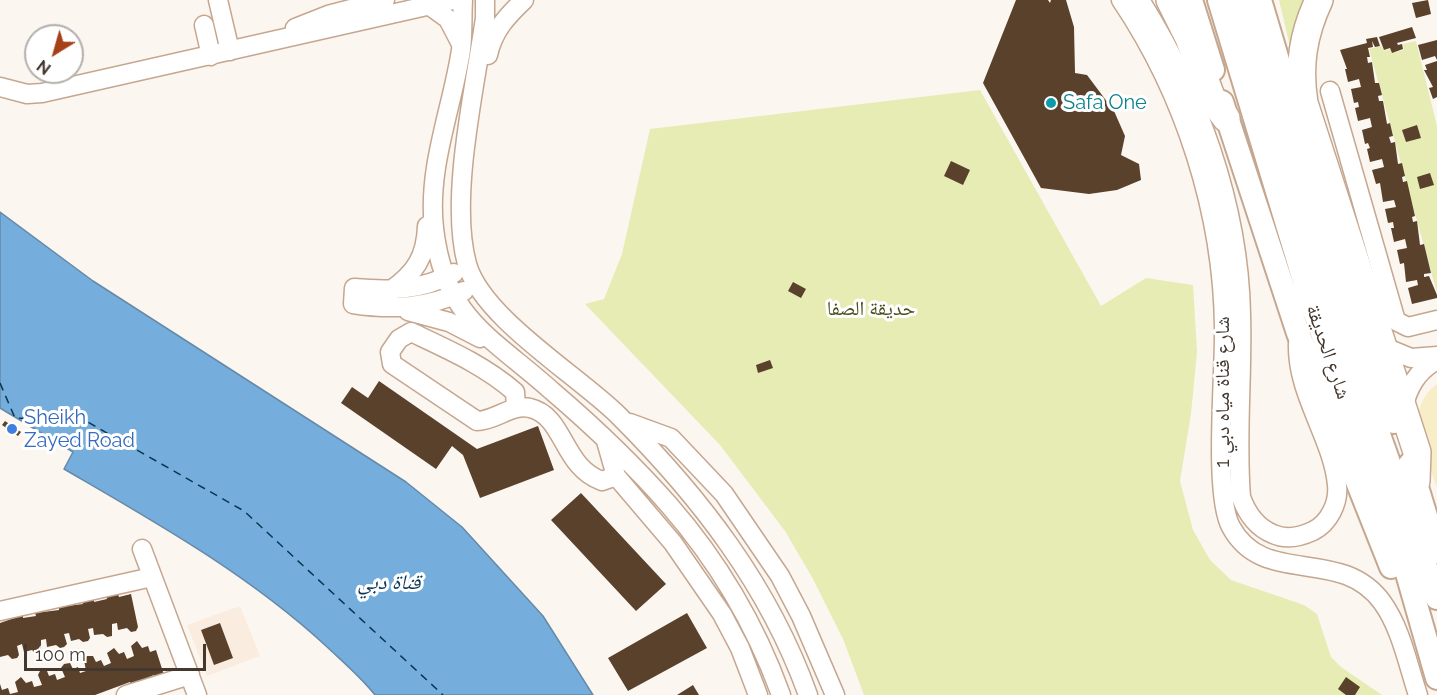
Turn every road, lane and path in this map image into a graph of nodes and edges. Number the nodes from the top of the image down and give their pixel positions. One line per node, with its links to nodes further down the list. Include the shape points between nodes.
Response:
1 (218, 0): 18 (street)
2 (386, 0): 16 (street, via 328,15)
3 (453, 0): 13 (street)
4 (463, 0): 17 (street)
5 (485, 0): 23 (street)
6 (524, 0): 23 (street, via 493,36 477,112)
7 (1121, 0): 59 (street, شارع قناة مياه دبي 1, via 1180,116 1202,175 1215,234 1224,327 1222,492 1230,526 1246,546 1267,560 1339,571 1369,589 1392,619)
8 (1140, 0): 32 (street, شارع قناة مياه دبي 1, via 1169,51 1202,128 1234,242 1241,312 1241,497 1259,526 1277,536 1291,538 1317,529 1327,520 1337,497 1335,473 1299,367)
9 (1170, 0): 22 (highway, via 1212,99)
10 (1191, 0): 22 (main road)
11 (1219, 0): 14 (main road)
12 (1319, 0): 33 (highway, via 1303,49 1304,103)
13 (430, 6): 16 (street); 17 (street, via 455,28)
14 (1247, 12): 41 (main road); 46 (main road, شارع الحديقة, via 1323,278); 47 (main road, شارع الحديقة, via 1309,297)
15 (204, 25): 19 (street)
16 (252, 46): 18 (street)
17 (460, 50): 24 (street)
18 (230, 51): 19 (street)
19 (211, 56): 20 (street, via 42,93 27,94)
20 (0, 87)
21 (1330, 91): 31 (street, via 1396,321 1408,327)
22 (1223, 105): 32 (main road)
23 (471, 119): 25 (street, via 459,211)
24 (432, 195): 26 (street, via 434,228); 28 (street, via 421,260)
25 (467, 267): 26 (street); 27 (street)
26 (445, 278): 28 (street); 29 (street)
27 (477, 285): 29 (street); 38 (street, via 518,329)
28 (391, 291): 30 (street, via 354,288 353,304)
29 (454, 295): 30 (street); 34 (street, via 479,332)
30 (397, 309): 34 (street, via 449,322)
31 (1437, 320)
32 (1298, 333): 47 (main road, via 1389,561)
33 (1382, 346): 35 (street, via 1411,358); 37 (highway)
34 (503, 351): 39 (street)
35 (1437, 358): 37 (street, via 1416,377)
36 (516, 408): 36 (street, via 477,421 392,364 390,352 399,339 411,332 472,361 501,381 515,392); 40 (street, via 529,407 542,413 557,429 581,470 591,477 602,481)
37 (1404, 409): 41 (highway, via 1417,452)
38 (619, 416): 50 (street, via 669,467 722,533 763,597); 58 (street, via 637,427 671,438 724,494 780,576)
39 (606, 441): 40 (street); 44 (street, via 668,504)
40 (616, 477): 53 (street, via 673,543 712,598 740,648)
41 (1416, 481): 43 (main road)
42 (142, 549): 45 (street)
43 (1437, 552)
44 (710, 558): 49 (street); 50 (street, via 713,549 723,554 773,639)
45 (152, 577): 48 (street); 51 (street)
46 (1437, 598)
47 (1418, 610): 52 (main road, شارع الحديقة)
48 (0, 611)
49 (758, 638): 53 (street, via 761,668); 56 (street)
50 (793, 659): 57 (street)
51 (190, 675): 54 (street); 55 (street)
52 (1437, 678)
53 (757, 692)
54 (126, 695)
55 (197, 695)
56 (781, 695)
57 (808, 695)
58 (835, 695)
59 (1418, 695)

